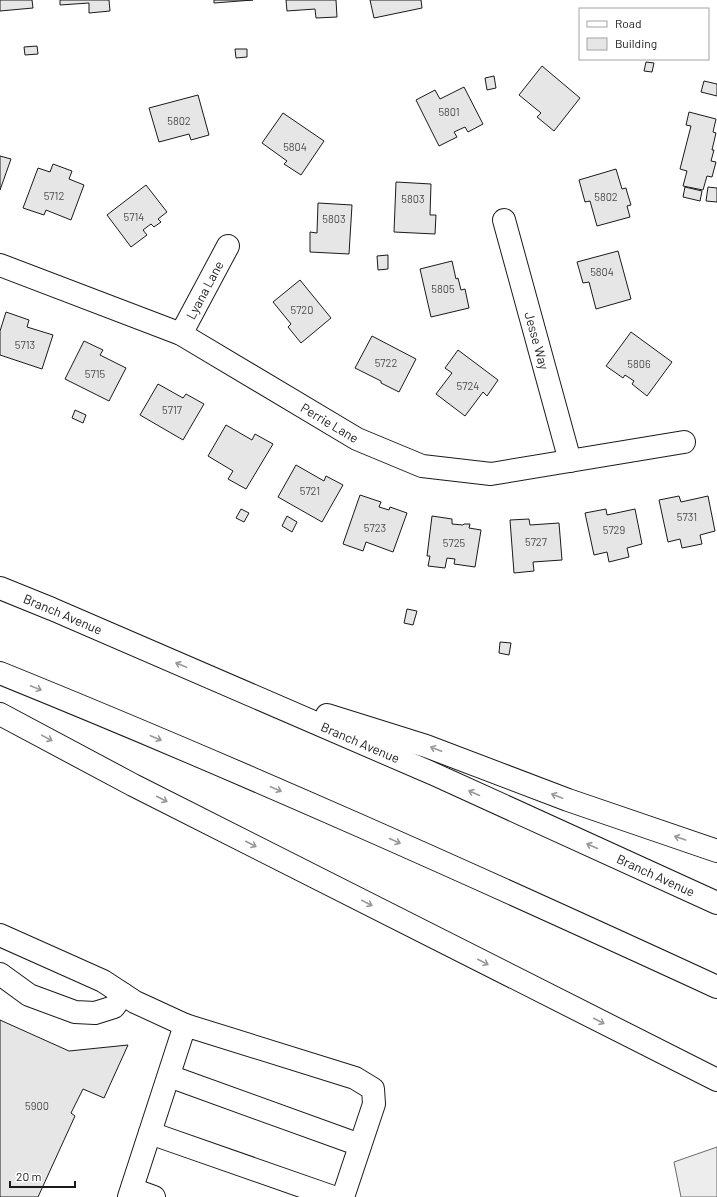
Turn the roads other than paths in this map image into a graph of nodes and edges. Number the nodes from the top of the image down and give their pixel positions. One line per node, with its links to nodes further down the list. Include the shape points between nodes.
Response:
1 (504, 220): 6 (main road, Jesse Way)
2 (228, 246): 4 (main road, Lyana Lane)
3 (0, 265): 4 (main road, Perrie Lane)
4 (181, 334): 6 (main road, Perrie Lane, via 356,439 422,466 491,474)
5 (684, 442): 6 (main road, Perrie Lane)
6 (570, 461)
7 (0, 588): 9 (main road, Branch Avenue, one-way to 7)
8 (0, 673): 15 (main road, one-way to 15, via 311,804)
9 (217, 680): 11 (main road, one-way to 9, via 568,800 426,746); 12 (main road, Branch Avenue, one-way to 9, via 443,778)
10 (0, 714): 19 (main road, one-way to 19, via 133,785)
11 (717, 850)
12 (717, 903)
13 (0, 935): 16 (main road, via 103,981)
14 (0, 974): 16 (main road, via 29,995 75,1012 95,1013 114,1007)
15 (717, 987)
16 (123, 994): 17 (main road)
17 (185, 1025): 18 (main road); 21 (main road, via 355,1078 373,1089 374,1104)
18 (169, 1076): 20 (main road); 21 (main road)
19 (717, 1080)
20 (150, 1132): 22 (main road); 24 (main road)
21 (360, 1145): 25 (main road)
22 (131, 1193): 23 (main road)
23 (154, 1197)
24 (333, 1197)
25 (343, 1197)

